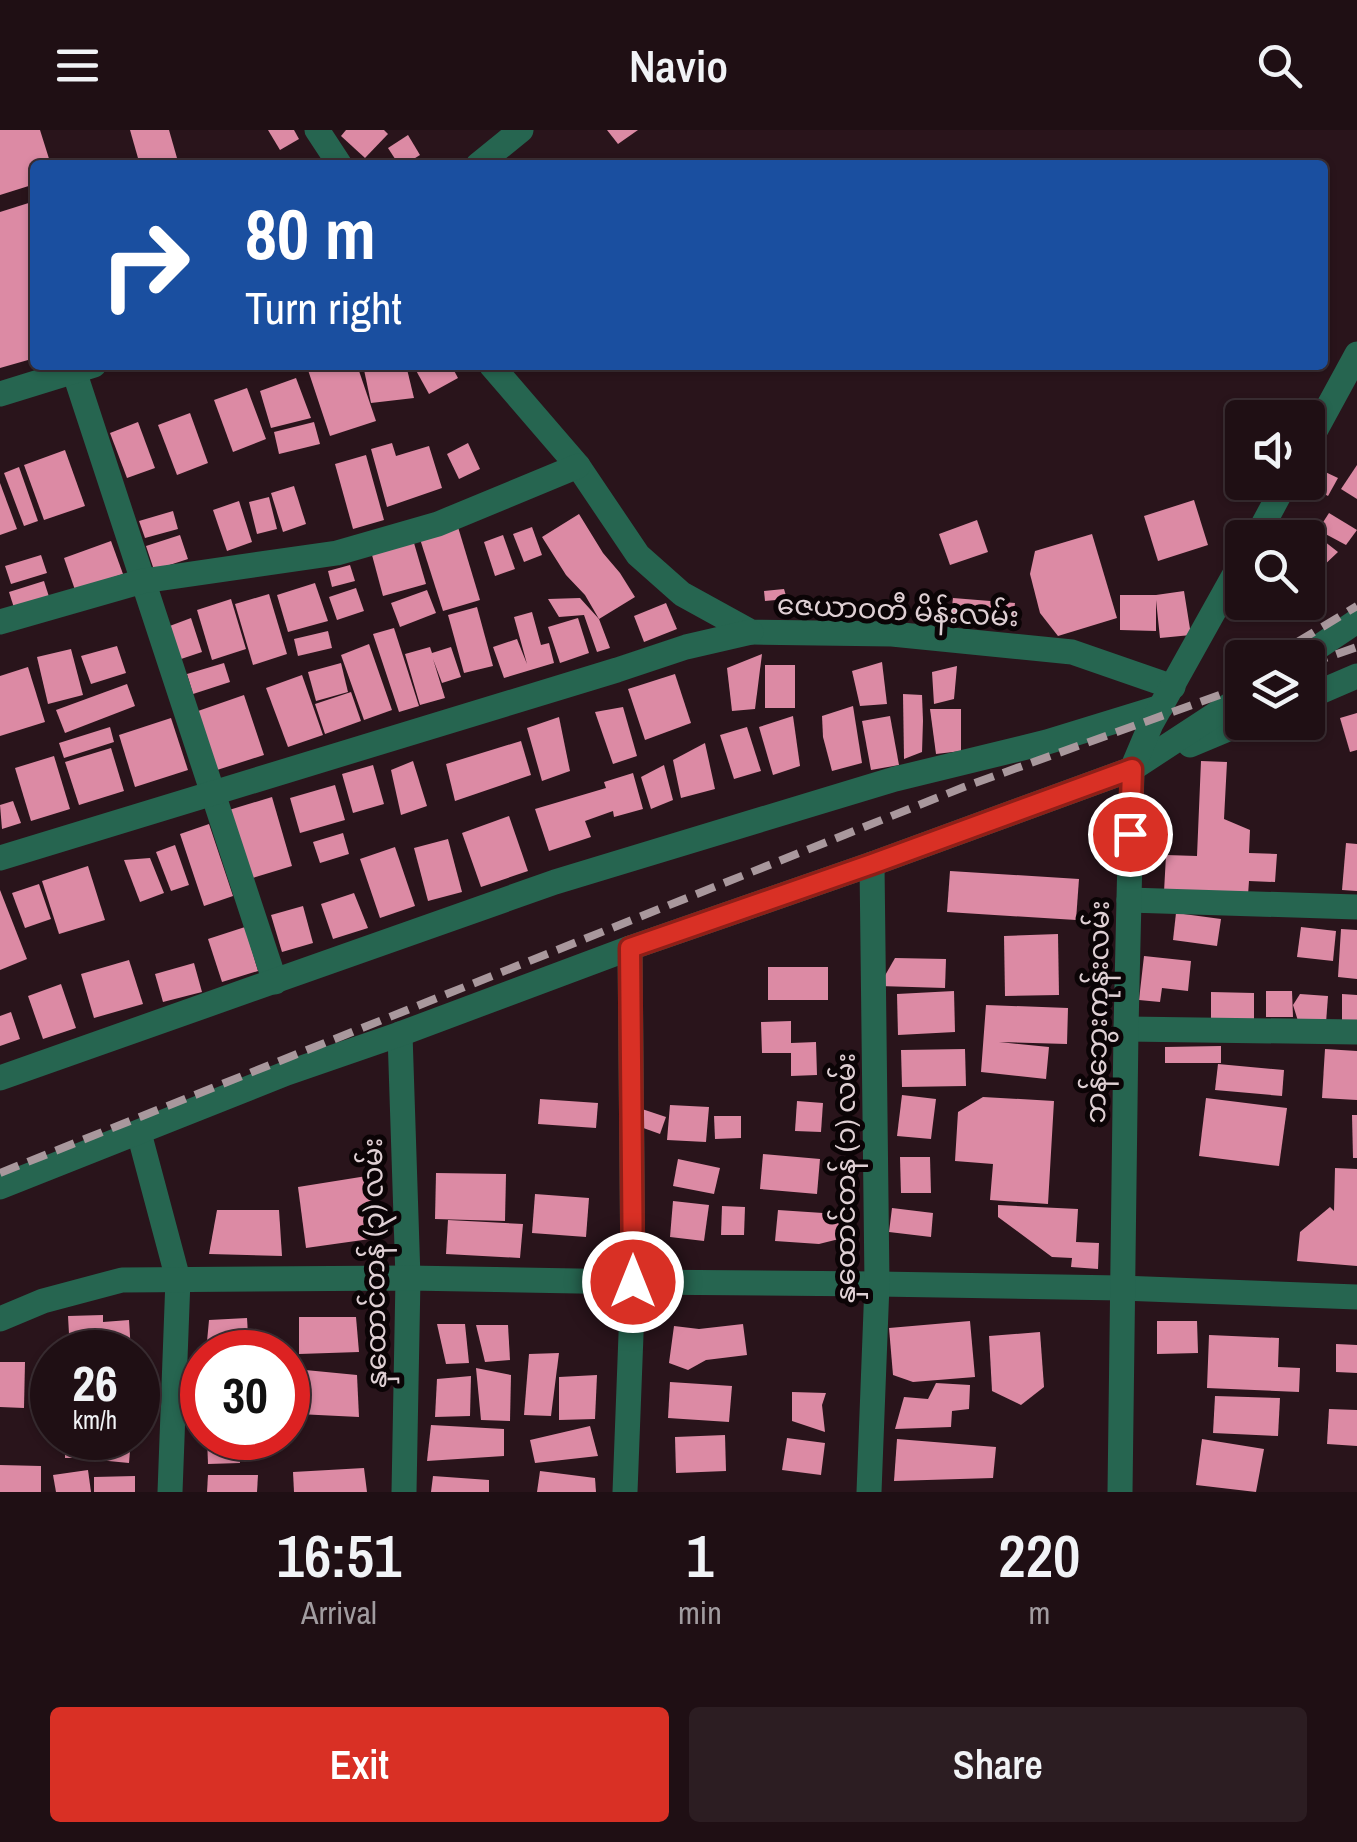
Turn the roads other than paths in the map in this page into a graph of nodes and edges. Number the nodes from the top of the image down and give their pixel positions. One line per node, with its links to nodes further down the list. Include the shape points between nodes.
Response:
1 (317, 130): 3 (street)
2 (520, 130): 4 (street)
3 (337, 160)
4 (484, 160)
5 (1357, 354): 10 (street)
6 (78, 370): 9 (street)
7 (85, 370): 12 (street)
8 (496, 370): 11 (street, ဇေယာဝတီ မိန်းလမ်း)
9 (0, 394)
10 (1325, 413)
11 (578, 466): 12 (street, via 438,524 338,553); 16 (street, ဇေယာဝတီ မိန်းလမ်း, via 638,555 682,594)
12 (143, 581): 14 (street); 24 (street)
13 (1225, 592): 20 (street, ဘန်ဘွေးကုန်းလမ်း)
14 (0, 622)
15 (1357, 622): 17 (street)
16 (751, 632): 20 (street, ဇေယာဝတီ မိန်းလမ်း, via 892,634 1072,652); 24 (street)
17 (1325, 643)
18 (1357, 676): 19 (street)
19 (1325, 690)
20 (1167, 697): 23 (street, ဘန်ဘွေးကုန်းလမ်း); 30 (street, via 1047,742 895,779 556,882)
21 (1225, 708): 23 (street)
22 (1225, 730): 23 (street)
23 (1132, 769): 26 (street); 27 (street, ဘန်ဘွေးကုန်းလမ်း)
24 (212, 793): 25 (street); 30 (street)
25 (0, 858)
26 (872, 864): 29 (street); 40 (street, နှထောင်တန် (၁) လမ်း)
27 (1129, 900): 28 (street); 31 (street, ဘန်ဘွေးကုန်းလမ်း)
28 (1357, 907)
29 (630, 948): 33 (street); 39 (street)
30 (276, 982): 34 (street)
31 (1126, 1030): 32 (street); 41 (street, ဘန်ဘွေးကုန်းလမ်း)
32 (1357, 1032)
33 (400, 1034): 35 (street); 37 (street, နှထောင်တန် (၃) လမ်း)
34 (0, 1078)
35 (139, 1133): 36 (street); 38 (street)
36 (0, 1187)
37 (408, 1278): 38 (street); 39 (street); 45 (street, နှထောင်တန် (၃) လမ်း)
38 (178, 1279): 43 (street, via 122,1280); 44 (street)
39 (633, 1282): 40 (street); 46 (street)
40 (877, 1284): 41 (street); 47 (street, နှထောင်တန် (၁) လမ်း)
41 (1122, 1288): 42 (street); 48 (street, ဘန်ဘွေးကုန်းလမ်း)
42 (1357, 1297)
43 (0, 1319)
44 (170, 1492)
45 (404, 1492)
46 (625, 1492)
47 (868, 1492)
48 (1120, 1492)

